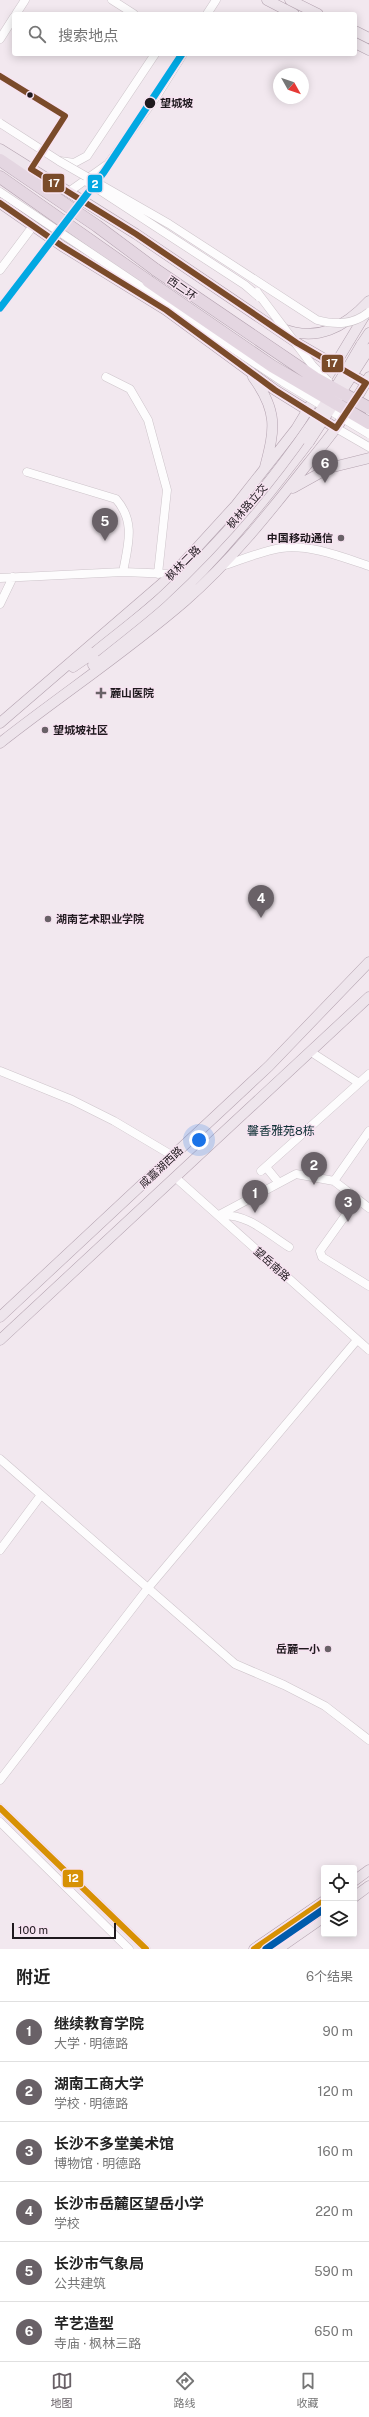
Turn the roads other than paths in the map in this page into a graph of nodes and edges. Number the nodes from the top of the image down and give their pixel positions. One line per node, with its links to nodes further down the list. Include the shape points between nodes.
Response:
1 (25, 0): 6 (street)
2 (112, 0): 7 (street)
3 (216, 0): 8 (street)
4 (266, 0): 9 (main road)
5 (290, 0): 10 (main road)
6 (17, 12)
7 (131, 12)
8 (208, 12)
9 (290, 12)
10 (314, 12)
11 (12, 20): 14 (street)
12 (357, 32): 13 (main road)
13 (369, 38)
14 (0, 39)
15 (357, 44): 16 (main road)
16 (369, 50)
17 (154, 56): 22 (street, via 87,156 74,163)
18 (181, 56): 24 (street, via 156,97 108,164)
19 (0, 123): 22 (street, bridge)
20 (0, 149): 24 (main road)
21 (0, 160): 41 (highway, 西二环, bridge, via 156,270)
22 (59, 161): 29 (street, bridge, via 169,224); 30 (street, bridge, via 245,285)
23 (0, 176): 44 (highway, 西二环, bridge, via 284,373)
24 (70, 191): 34 (main road)
25 (0, 192): 46 (street, bridge, via 283,382)
26 (0, 203): 27 (main road)
27 (33, 226): 28 (street); 38 (main road, via 166,310)
28 (0, 270)
29 (244, 273): 30 (street, bridge); 33 (street, bridge, via 317,320 343,323 356,320)
30 (259, 297): 41 (street, bridge, via 312,365)
31 (369, 301): 34 (main road, via 351,320 320,332 308,334 286,330)
32 (369, 308): 37 (main road, 枫林二路)
33 (369, 312)
34 (268, 322): 37 (main road, via 297,343)
35 (369, 333): 60 (main road, 枫林路立交, bridge, via 302,437 246,508 161,598)
36 (369, 349): 60 (main road, 枫林路立交, bridge, via 309,442 250,518 167,606)
37 (336, 365): 40 (main road); 43 (main road, 枫林二路)
38 (246, 367): 43 (main road); 50 (main road, via 266,396 273,423 273,437)
39 (106, 377): 55 (street, via 130,389 148,420 167,490)
40 (368, 381): 45 (main road)
41 (342, 393): 42 (highway, 西二环, bridge)
42 (369, 408)
43 (307, 411): 45 (main road); 50 (main road, 枫林二路)
44 (369, 423)
45 (336, 428): 47 (street); 51 (main road)
46 (369, 434)
47 (369, 448)
48 (369, 458): 51 (main road, via 329,468)
49 (27, 472): 54 (street, via 116,498 123,507 131,531)
50 (264, 472): 56 (main road, 枫林二路)
51 (287, 490): 52 (main road)
52 (222, 566): 53 (street, via 280,548 306,548); 62 (main road, via 155,625)
53 (369, 566)
54 (123, 572): 55 (street); 57 (street)
55 (158, 574): 56 (street)
56 (174, 574): 61 (main road, 枫林二路)
57 (13, 577): 58 (street); 59 (street)
58 (0, 578)
59 (0, 604)
60 (99, 654): 61 (main road, 枫林二路); 62 (main road)
61 (36, 694): 63 (main road, 枫林二路)
62 (42, 710): 64 (main road)
63 (0, 723)
64 (0, 743)
65 (369, 962): 73 (main road, 咸嘉湖西路, via 269,1066)
66 (369, 997): 67 (main road, 咸嘉湖西路)
67 (311, 1052): 71 (street); 74 (main road, 咸嘉湖西路)
68 (4, 1073): 70 (street); 73 (street, via 72,1100 114,1121)
69 (369, 1074): 71 (street)
70 (0, 1080)
71 (359, 1083): 76 (street, via 263,1169)
72 (369, 1131): 75 (street)
73 (172, 1156): 82 (main road, 咸嘉湖西路)
74 (176, 1178): 79 (street, 望岳南路); 83 (main road, 咸嘉湖西路)
75 (334, 1181): 76 (street, via 296,1174); 77 (street)
76 (279, 1183): 79 (street)
77 (357, 1199): 78 (street); 81 (street, via 320,1251 322,1256)
78 (369, 1207)
79 (218, 1215): 80 (street, via 233,1214 246,1218); 84 (street, 望岳南路)
80 (289, 1247)
81 (369, 1286)
82 (0, 1317)
83 (0, 1340)
84 (357, 1340): 85 (street, 望岳南路); 89 (street)
85 (369, 1350)
86 (0, 1459): 87 (street)
87 (41, 1495): 88 (street); 89 (street)
88 (0, 1550)
89 (148, 1588): 90 (street, via 235,1664 284,1684 325,1706); 91 (street)
90 (369, 1740)
91 (0, 1780)
92 (0, 1808): 101 (street)
93 (0, 1822): 100 (street)
94 (369, 1870): 95 (main road)
95 (357, 1879)
96 (369, 1886): 97 (main road)
97 (357, 1895)
98 (321, 1903): 102 (main road)
99 (321, 1919): 103 (main road)
100 (129, 1949)
101 (146, 1949)
102 (254, 1949)
103 (278, 1949)

